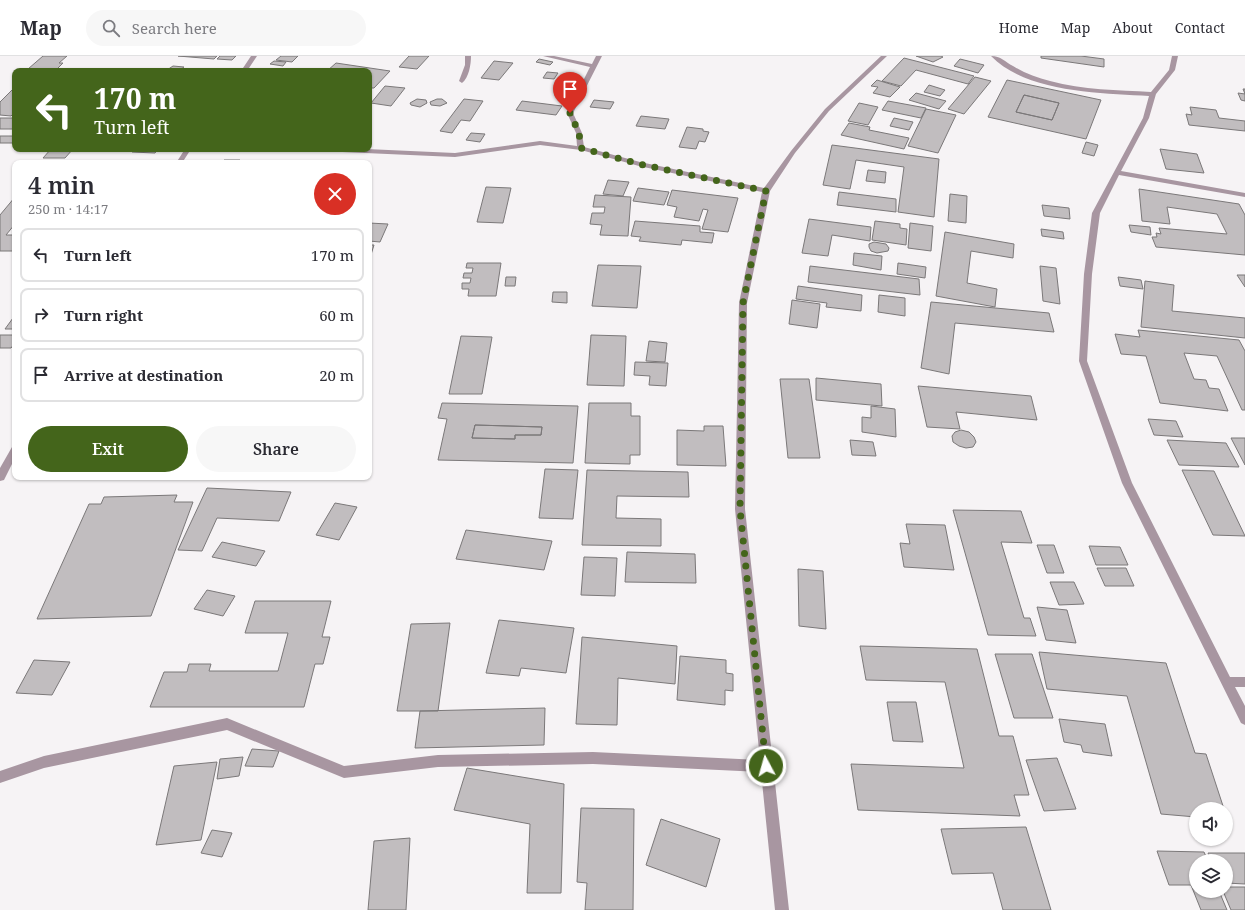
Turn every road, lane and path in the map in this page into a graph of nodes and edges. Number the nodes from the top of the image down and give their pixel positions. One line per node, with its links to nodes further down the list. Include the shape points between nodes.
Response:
1 (254, 56): 9 (street)
2 (468, 56): 10 (street, via 468,65)
3 (546, 56): 8 (street)
4 (599, 56): 8 (street)
5 (884, 56): 15 (street, via 827,110)
6 (994, 56): 11 (street, via 1006,67 1036,80 1095,91)
7 (1175, 56): 11 (street, via 1172,70)
8 (594, 66): 12 (street, via 570,113 579,133)
9 (246, 68)
10 (462, 80)
11 (1153, 94): 14 (street, via 1146,118)
12 (581, 148): 13 (street, via 540,143 455,155); 15 (street, via 639,164)
13 (372, 151)
14 (1117, 172): 16 (street); 19 (street, via 1096,213 1088,274 1083,361 1127,483)
15 (766, 191): 22 (street, via 743,303 740,509)
16 (1245, 195)
17 (12, 455): 18 (street)
18 (0, 477)
19 (1226, 682): 20 (street); 21 (street)
20 (1245, 682)
21 (1245, 719)
22 (766, 766): 23 (street, via 593,758 438,761 344,772 227,724 44,762); 24 (street)
23 (0, 778)
24 (782, 910)

